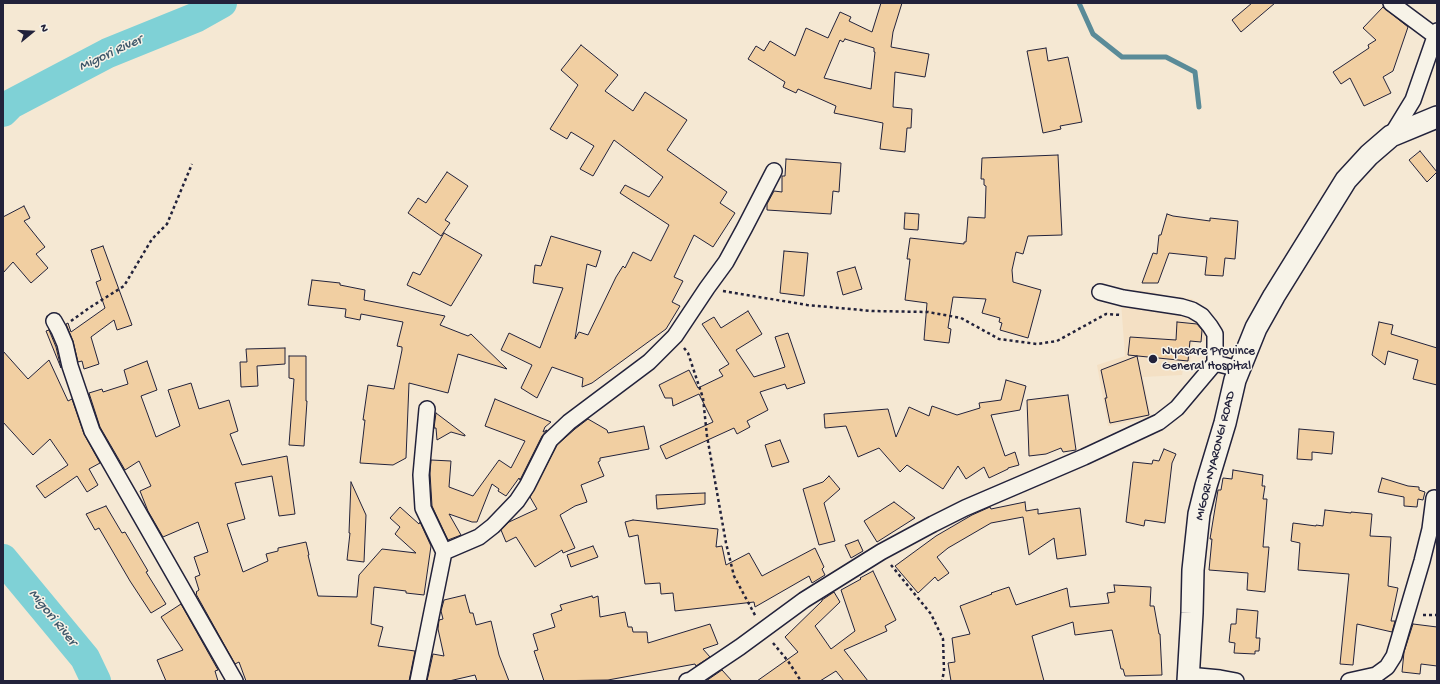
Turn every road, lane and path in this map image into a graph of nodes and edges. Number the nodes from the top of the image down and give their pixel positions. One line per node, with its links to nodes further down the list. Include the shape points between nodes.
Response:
1 (1391, 3): 2 (street)
2 (1436, 33): 4 (street, via 1413,100)
3 (1437, 117): 4 (street, MIGORI-NYARONGI ROAD)
4 (1391, 136): 13 (street, MIGORI-NYARONGI ROAD, via 1346,180 1274,296 1256,328)
5 (192, 164): 10 (path, via 167,224 152,239 124,286)
6 (774, 172): 7 (street, via 726,262)
7 (706, 288): 9 (path, via 807,305 872,311 928,312 961,318 999,339 1037,344 1057,341 1106,314 1121,315); 11 (street)
8 (1100, 292): 9 (street)
9 (1146, 302): 12 (street, via 1182,307 1202,316 1215,334)
10 (56, 326): 20 (street, via 65,344 92,431)
11 (675, 336): 16 (street, via 649,362 569,422 550,440 527,486 494,526 479,537); 18 (path, via 688,353 703,398 707,436 734,576)
12 (1215, 363): 13 (street); 17 (street, via 1177,408 1159,422 1084,458 966,508)
13 (1239, 369): 19 (street, MIGORI-NYARONGI ROAD, via 1199,514 1193,570)
14 (427, 409): 16 (street, via 421,474 423,508)
15 (1434, 498): 26 (street, via 1422,561 1394,656 1387,667 1376,675)
16 (444, 552): 21 (street)
17 (881, 552): 18 (street, via 804,600); 24 (path, via 930,614 943,639)
18 (763, 630): 22 (street); 23 (path)
19 (1188, 678): 25 (street)
20 (235, 681)
21 (418, 681)
22 (687, 681)
23 (801, 681)
24 (942, 681)
25 (1236, 681)
26 (1349, 681)

